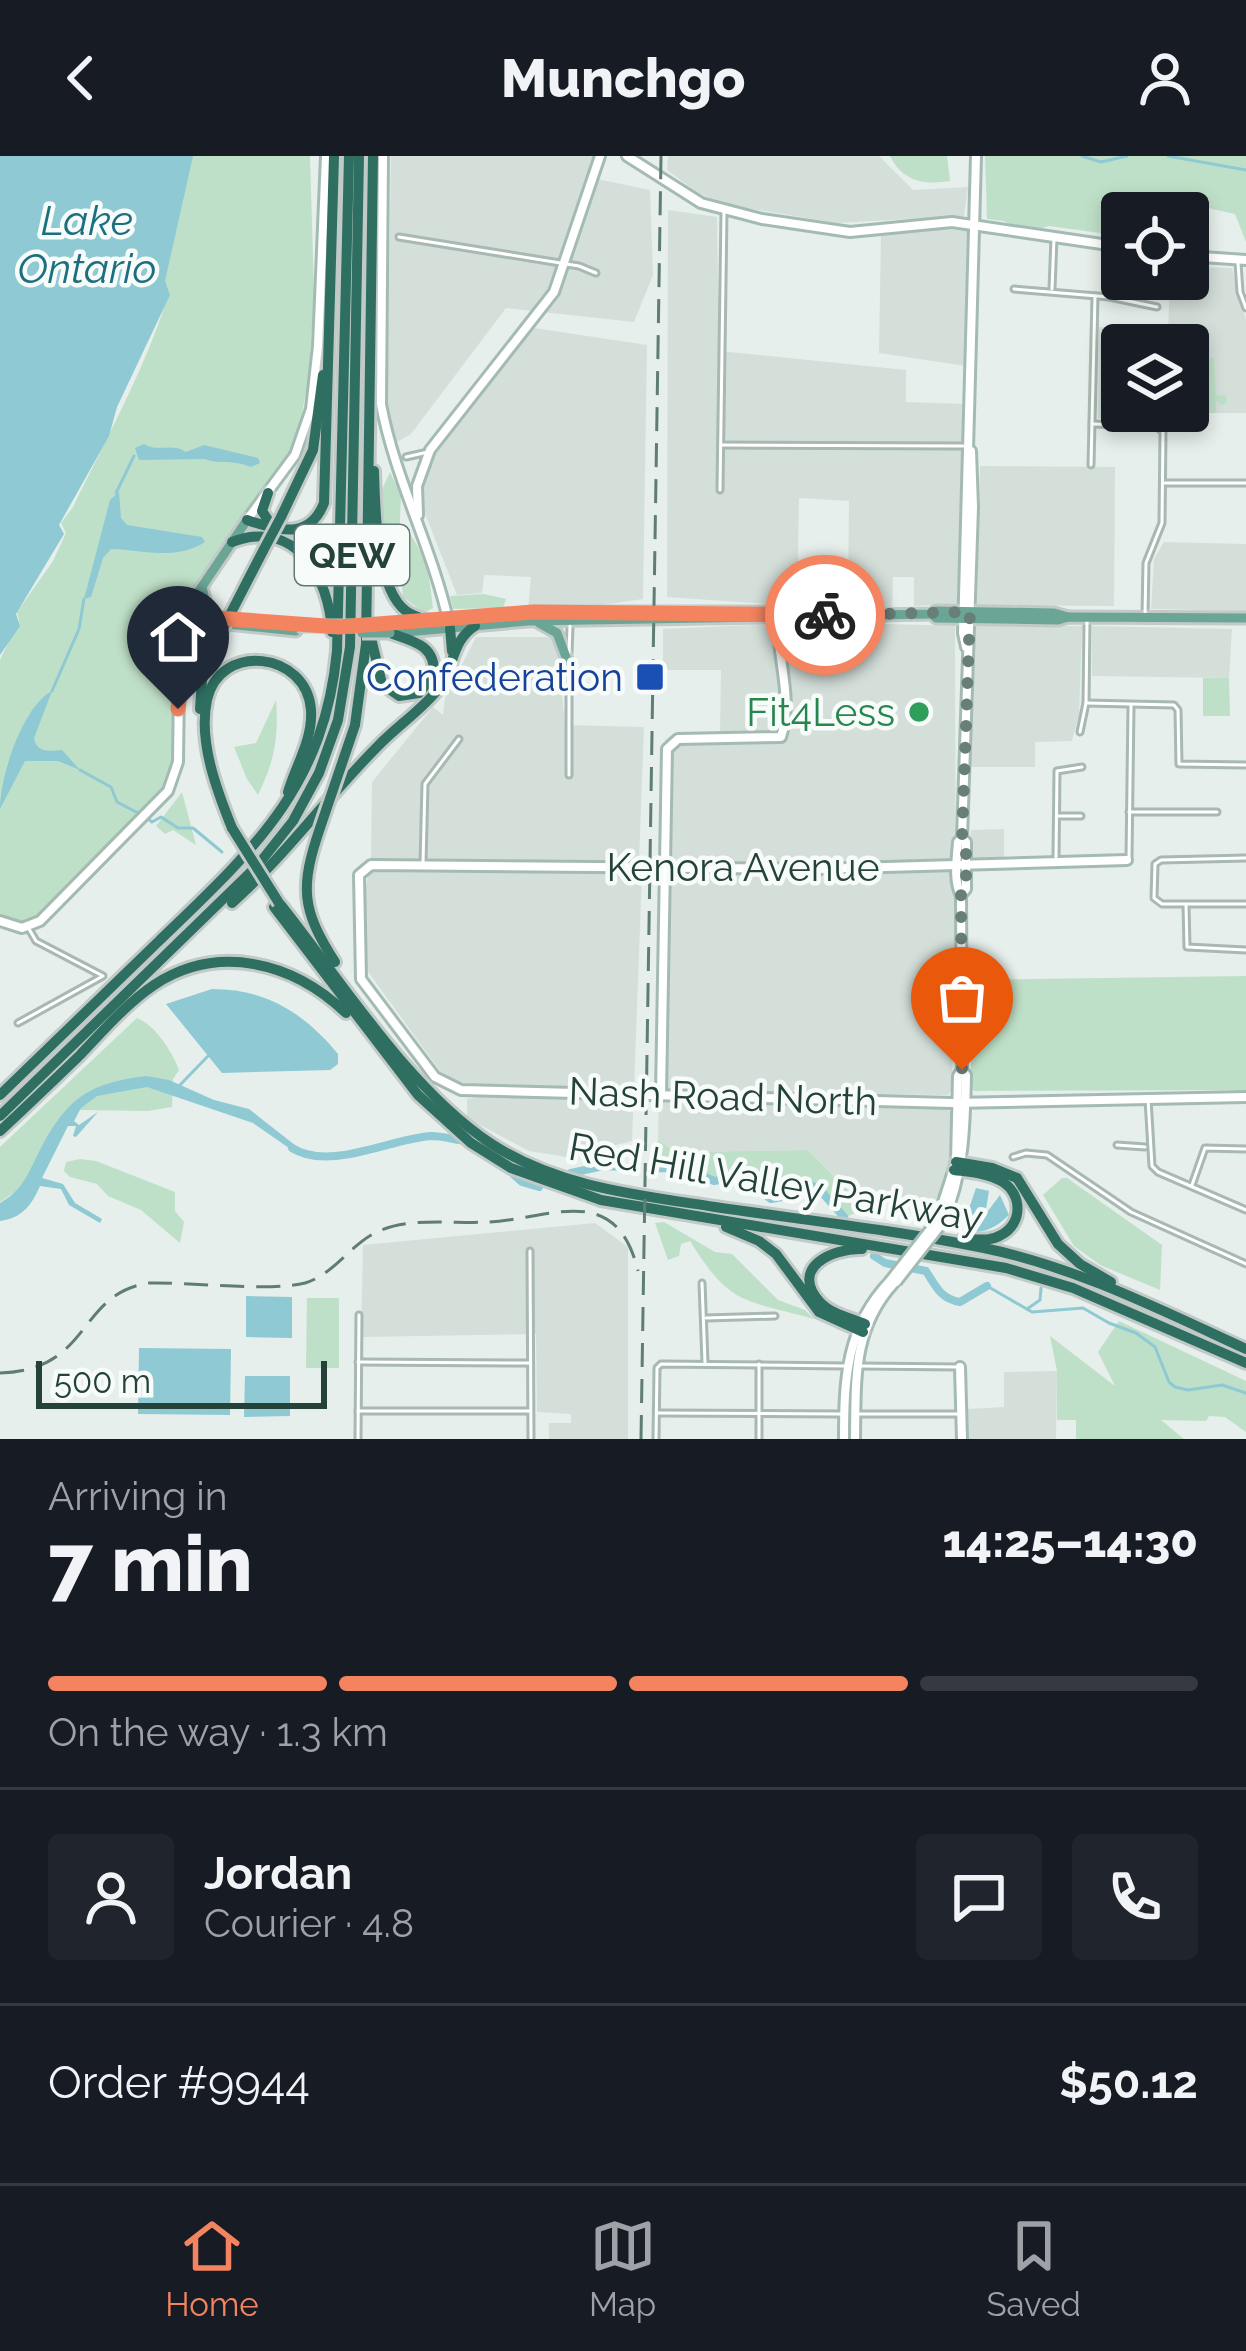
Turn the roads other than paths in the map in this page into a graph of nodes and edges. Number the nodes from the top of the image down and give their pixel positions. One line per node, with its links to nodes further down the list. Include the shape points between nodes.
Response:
1 (330, 156): 23 (highway); 34 (street, via 311,409 303,441)
2 (349, 156): 58 (highway, QEW)
3 (359, 156): 82 (highway, QEW, via 350,647 338,720 293,821)
4 (374, 156): 24 (highway)
5 (383, 156): 38 (street, via 381,404)
6 (600, 156): 16 (street)
7 (627, 156): 9 (street)
8 (976, 156): 10 (street)
9 (724, 212): 10 (street, via 838,231); 26 (street)
10 (977, 225): 11 (street); 27 (street)
11 (1054, 236): 13 (street); 19 (street)
12 (399, 237): 16 (street)
13 (1101, 244)
14 (1209, 258): 15 (street)
15 (1242, 260): 22 (street)
16 (563, 264): 17 (street); 28 (street, via 538,316)
17 (596, 273)
18 (1014, 289): 19 (street)
19 (1052, 291): 20 (street)
20 (1095, 296): 21 (street); 25 (street)
21 (1157, 307)
22 (1246, 308)
23 (330, 331): 36 (highway, via 318,434); 36 (highway, via 324,503 303,529)
24 (368, 400): 44 (highway); 52 (highway, via 389,586 402,609)
25 (1092, 424): 30 (street); 31 (street, via 1160,427)
26 (719, 445): 27 (street); 33 (street)
27 (970, 446): 42 (street)
28 (430, 450): 29 (street); 38 (street, via 417,486)
29 (406, 457)
30 (1091, 465)
31 (1163, 483): 32 (street); 48 (street, via 1161,528 1146,563)
32 (1246, 483)
33 (719, 490)
34 (268, 493): 35 (street); 36 (highway, via 262,511)
35 (246, 521): 36 (highway); 37 (highway); 39 (main road)
36 (278, 523): 71 (highway, bridge, via 202,680 206,771)
37 (263, 535): 39 (highway); 58 (highway, via 316,570 331,616)
38 (422, 535): 51 (street)
39 (232, 542): 40 (main road)
40 (202, 586): 45 (main road); 47 (main road, via 208,613)
41 (778, 615): 42 (main road); 43 (main road); 77 (street, via 781,737 669,745)
42 (967, 615): 46 (main road); 76 (street)
43 (570, 616): 50 (main road); 51 (main road); 57 (street)
44 (367, 617): 55 (highway, via 382,684 399,696 419,693 434,674 431,654); 86 (highway, bridge, via 355,725 305,875 313,924)
45 (190, 618): 47 (main road); 54 (main road); 84 (street, via 178,762 168,791)
46 (1087, 618): 48 (main road); 59 (street)
47 (222, 619): 54 (main road)
48 (1145, 619): 49 (main road)
49 (1245, 619)
50 (528, 621): 53 (main road); 57 (main road, via 556,633)
51 (449, 624): 52 (main road); 53 (main road); 56 (highway)
52 (434, 626): 55 (main road)
53 (475, 626): 56 (highway)
54 (297, 629): 55 (main road, bridge)
55 (390, 630)
56 (452, 660): 82 (highway, via 439,688 269,869)
57 (569, 665): 65 (street)
58 (335, 671): 66 (highway, QEW, via 315,747)
59 (1086, 703): 60 (street); 61 (street)
60 (1131, 704): 63 (street, via 1177,707 1179,764); 67 (street)
61 (1080, 732)
62 (459, 739): 75 (street, via 425,784)
63 (1246, 765)
64 (1082, 767): 69 (street, via 1057,771)
65 (569, 775)
66 (283, 810): 71 (highway, via 310,725 308,696 288,669 242,662 215,682 206,712); 90 (highway, QEW)
67 (1129, 812): 68 (street); 73 (street)
68 (1217, 812)
69 (1056, 816): 70 (street); 74 (street)
70 (1081, 816)
71 (230, 831): 81 (highway, bridge)
72 (1246, 858): 79 (street, via 1156,862 1157,902)
73 (1127, 860): 74 (street, Kenora Avenue)
74 (1056, 864): 76 (street, Kenora Avenue)
75 (423, 866): 77 (street, Kenora Avenue); 78 (street, Kenora Avenue)
76 (962, 866): 77 (street, Kenora Avenue); 93 (street)
77 (664, 868): 89 (street)
78 (360, 871): 89 (street, Nash Road North, via 362,979 435,1077 461,1090)
79 (1186, 904): 80 (street); 85 (street, via 1187,947)
80 (1246, 904)
81 (277, 905): 86 (highway); 88 (highway)
82 (212, 911): 95 (highway, QEW)
83 (0, 921): 84 (street)
84 (28, 927): 87 (street, via 36,941 104,976)
85 (1246, 950)
86 (350, 992): 94 (highway, Red Hill Valley Parkway)
87 (18, 1023)
88 (374, 1040): 94 (highway, Red Hill Valley Parkway); 96 (highway, via 301,978 251,962 207,964 136,999)
89 (661, 1094): 93 (street, Nash Road North)
90 (0, 1095)
91 (1246, 1097): 92 (street, Nash Road North)
92 (1148, 1100): 93 (street, Nash Road North); 98 (street)
93 (962, 1102): 101 (street)
94 (444, 1114): 103 (highway, Red Hill Valley Parkway, via 511,1168)
95 (0, 1116)
96 (0, 1131)
97 (1117, 1144): 98 (street)
98 (1148, 1147): 102 (street, via 1158,1172)
99 (1246, 1149): 102 (street, via 1205,1148)
100 (1013, 1157): 110 (street, via 1047,1155 1131,1212)
101 (958, 1166): 106 (highway, via 1006,1184 1017,1218 992,1239); 112 (highway, via 1017,1178 1058,1244); 116 (street, bridge, via 929,1244)
102 (1192, 1185): 104 (street)
103 (582, 1190): 105 (highway, Red Hill Valley Parkway); 106 (highway, Red Hill Valley Parkway)
104 (1246, 1210)
105 (712, 1220): 107 (highway, Red Hill Valley Parkway); 116 (highway, via 759,1241 813,1307)
106 (936, 1240): 112 (highway, Red Hill Valley Parkway, via 1021,1257)
107 (895, 1249): 116 (highway, via 838,1250 814,1267 819,1300); 122 (highway, Red Hill Valley Parkway, via 1073,1288)
108 (1246, 1250): 110 (street)
109 (530, 1251): 119 (street)
110 (1243, 1262)
111 (702, 1283): 115 (street)
112 (1127, 1295): 117 (highway, Red Hill Valley Parkway)
113 (358, 1315): 118 (street)
114 (776, 1316): 115 (street)
115 (704, 1318): 120 (street)
116 (861, 1327): 124 (street)
117 (1246, 1348)
118 (358, 1362): 119 (street); 126 (street)
119 (531, 1363): 127 (street)
120 (705, 1363): 121 (street); 128 (street, via 658,1365)
121 (759, 1364): 124 (street); 129 (street)
122 (1246, 1364)
123 (960, 1367): 124 (street); 132 (street)
124 (852, 1369): 125 (street); 130 (street)
125 (857, 1388): 130 (street); 131 (street)
126 (358, 1411): 127 (street); 134 (street)
127 (531, 1411): 135 (street)
128 (656, 1413): 129 (street); 136 (street)
129 (759, 1414): 130 (street); 137 (street)
130 (844, 1414): 133 (street); 138 (street)
131 (856, 1414): 132 (street); 133 (street)
132 (962, 1414): 139 (street)
133 (855, 1437)
134 (358, 1439)
135 (531, 1439)
136 (656, 1439)
137 (759, 1439)
138 (844, 1439)
139 (962, 1439)

